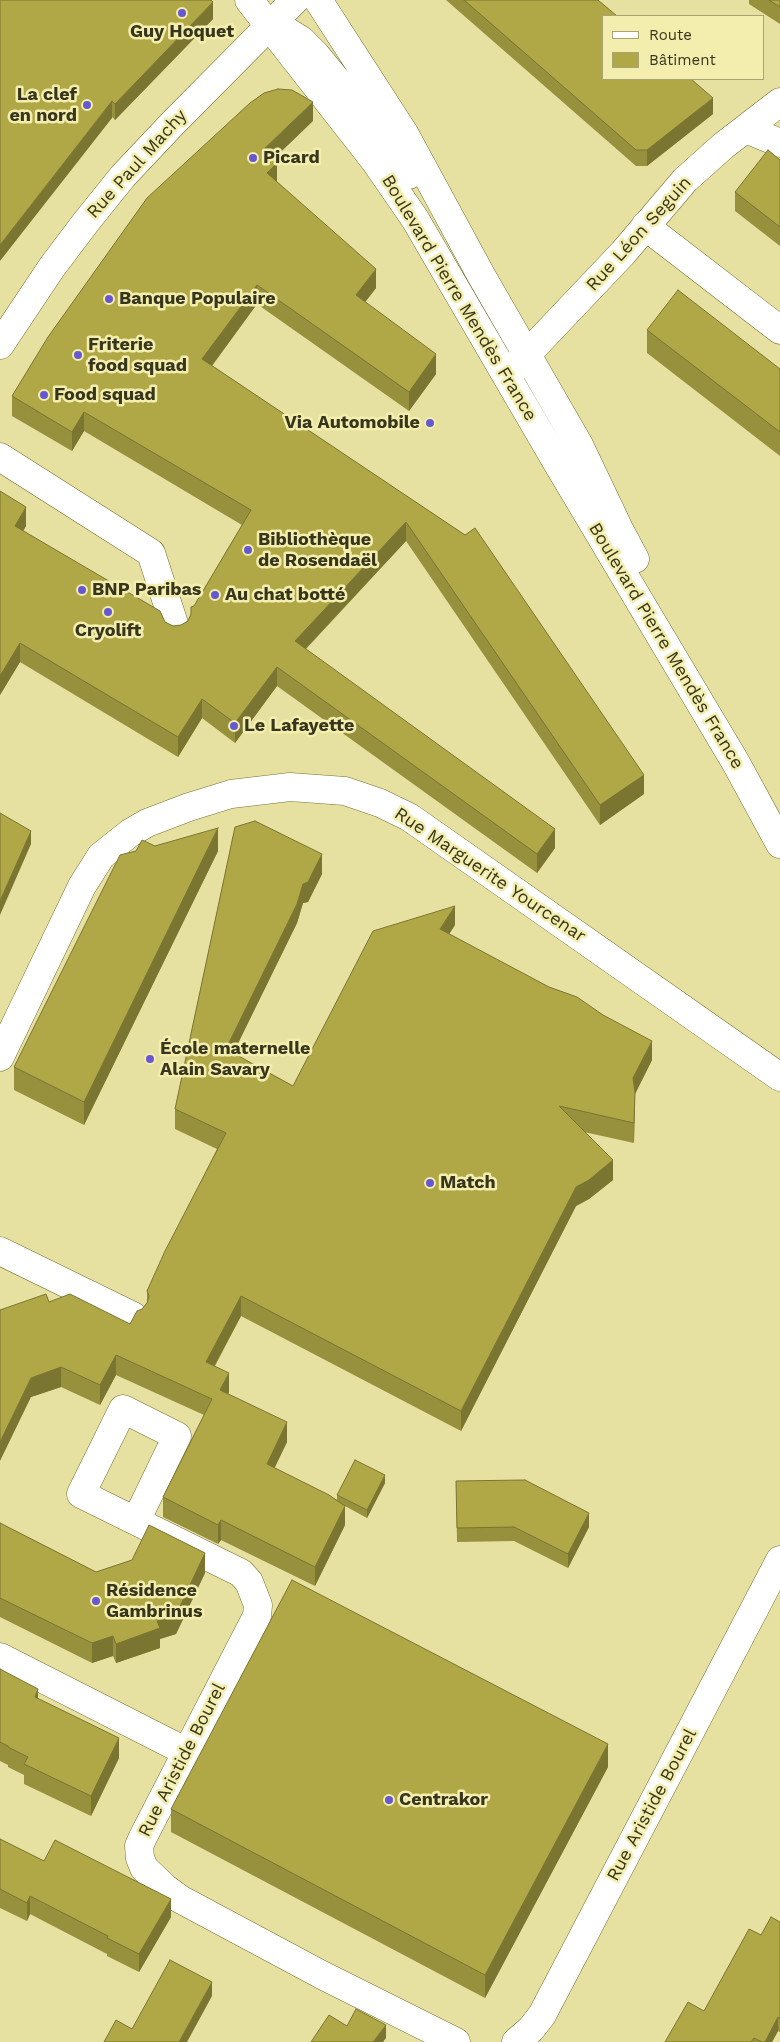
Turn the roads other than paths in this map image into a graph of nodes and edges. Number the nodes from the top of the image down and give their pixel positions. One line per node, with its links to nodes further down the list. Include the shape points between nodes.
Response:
1 (249, 0): 4 (street)
2 (294, 0): 4 (street, Rue Paul Machy)
3 (318, 0): 9 (street, Boulevard Pierre Mendès France, via 404,133)
4 (269, 26): 9 (street, Boulevard Pierre Mendès France, via 293,34 323,63 372,123); 11 (street, Rue Paul Machy, via 150,146 103,200); 13 (street, Boulevard Pierre Mendès France, via 396,190)
5 (780, 102): 6 (street, Rue Léon Seguin)
6 (746, 129): 7 (street); 8 (street, Rue Léon Seguin, via 685,180)
7 (780, 142)
8 (645, 226): 10 (street); 12 (street, Rue Léon Seguin)
9 (481, 275): 12 (street, Boulevard Pierre Mendès France)
10 (780, 330)
11 (0, 345)
12 (528, 355): 13 (street, Rue Léon Seguin); 16 (street, Boulevard Pierre Mendès France, via 579,445 627,546)
13 (507, 376): 17 (street, Boulevard Pierre Mendès France, via 736,763)
14 (0, 457): 15 (street, via 150,553)
15 (176, 630)
16 (780, 805)
17 (780, 844)
18 (0, 1057): 19 (street, Rue Marguerite Yourcenar, via 82,886 101,856 147,823 213,798 250,790 290,787 345,791 387,806 424,827)
19 (780, 1077)
20 (0, 1251): 21 (street)
21 (133, 1316)
22 (136, 1521): 25 (street, Rue Aristide Bourel, via 241,1573 249,1582 258,1605 256,1616)
23 (780, 1560): 27 (street, Rue Aristide Bourel, via 542,2015)
24 (0, 1657): 25 (street)
25 (186, 1751): 26 (street, Rue Aristide Bourel, via 139,1846 144,1868 153,1878 180,1898 247,1935)
26 (456, 2042)
27 (516, 2042)

